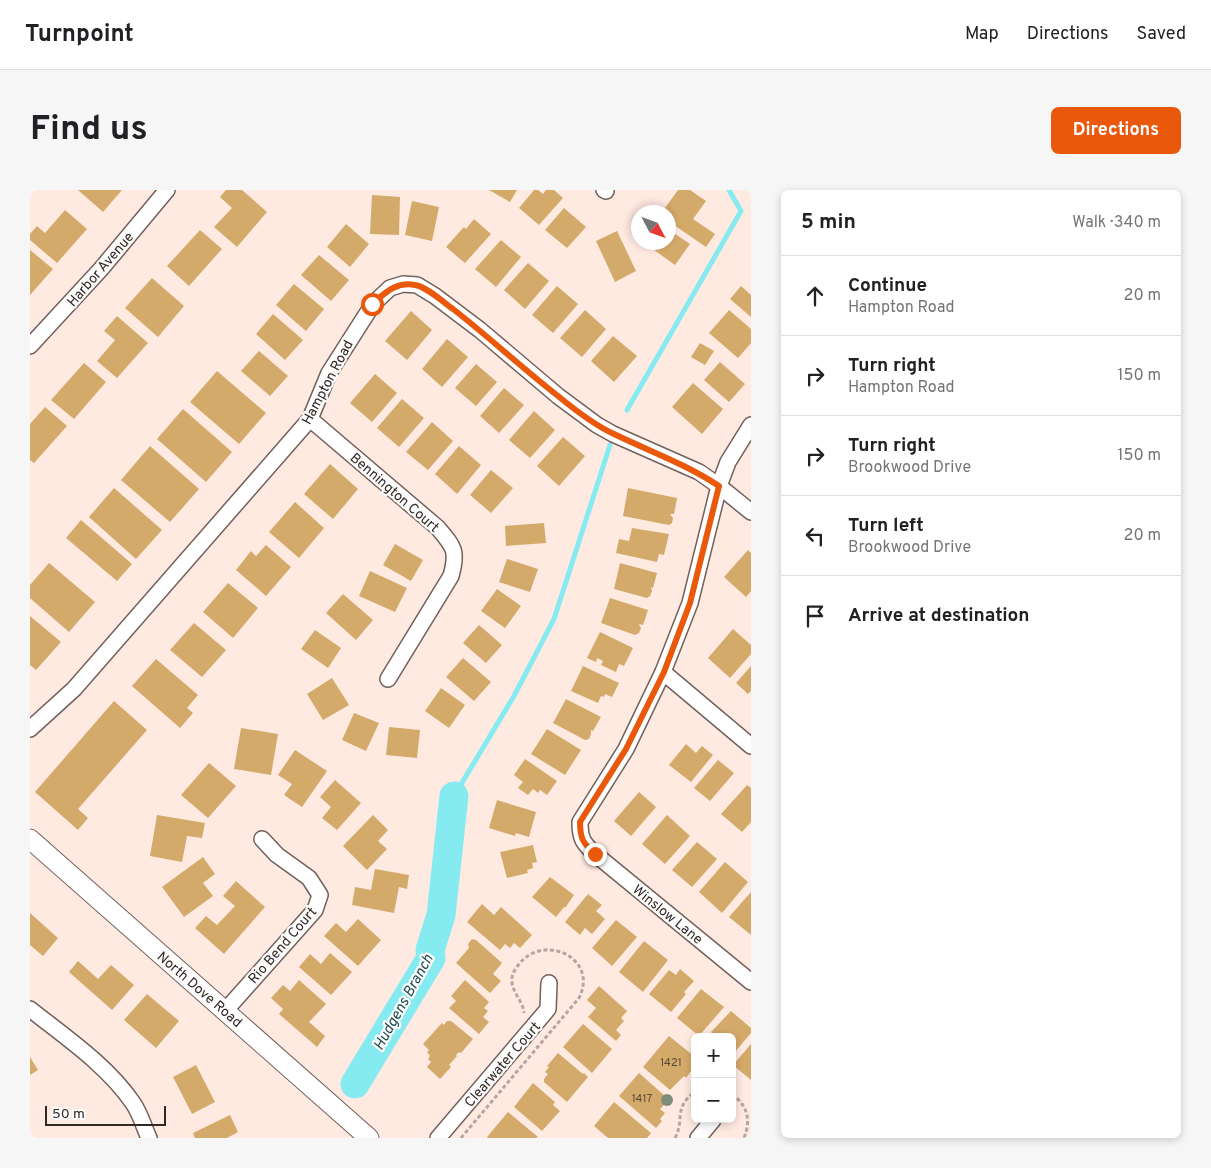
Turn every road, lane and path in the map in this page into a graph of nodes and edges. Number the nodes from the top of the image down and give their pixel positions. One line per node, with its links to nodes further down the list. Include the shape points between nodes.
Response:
1 (167, 190): 2 (street, Harbor Avenue, via 101,269)
2 (30, 346)
3 (310, 419): 5 (street, Hampton Road, via 329,373 372,304 390,288 417,285 480,330 597,425 699,472); 8 (street, Bennington Court, via 438,528 451,543 456,559 452,576); 9 (street, Hampton Road, via 74,688)
4 (751, 425): 5 (street, via 728,462)
5 (719, 486): 6 (street, Hampton Road); 7 (street, via 690,603)
6 (751, 512)
7 (664, 672): 10 (street); 13 (street, Winslow Lane, via 626,749 580,822 580,834 585,845)
8 (388, 679)
9 (30, 730)
10 (751, 746)
11 (30, 839): 16 (street, North Dove Road)
12 (262, 839): 16 (street, Rio Bend Court, via 277,855 309,878 320,895 315,910)
13 (751, 982)
14 (548, 983): 22 (street, Clearwater Court, via 548,1009)
15 (30, 1009): 20 (street, via 109,1075 133,1103)
16 (225, 1011): 21 (street, North Dove Road)
17 (691, 1094): 23 (path, via 681,1107)
18 (736, 1098): 25 (path, via 746,1108 748,1116)
19 (710, 1123): 24 (street)
20 (149, 1138)
21 (369, 1138)
22 (438, 1138)
23 (676, 1138)
24 (698, 1138)
25 (744, 1138)

